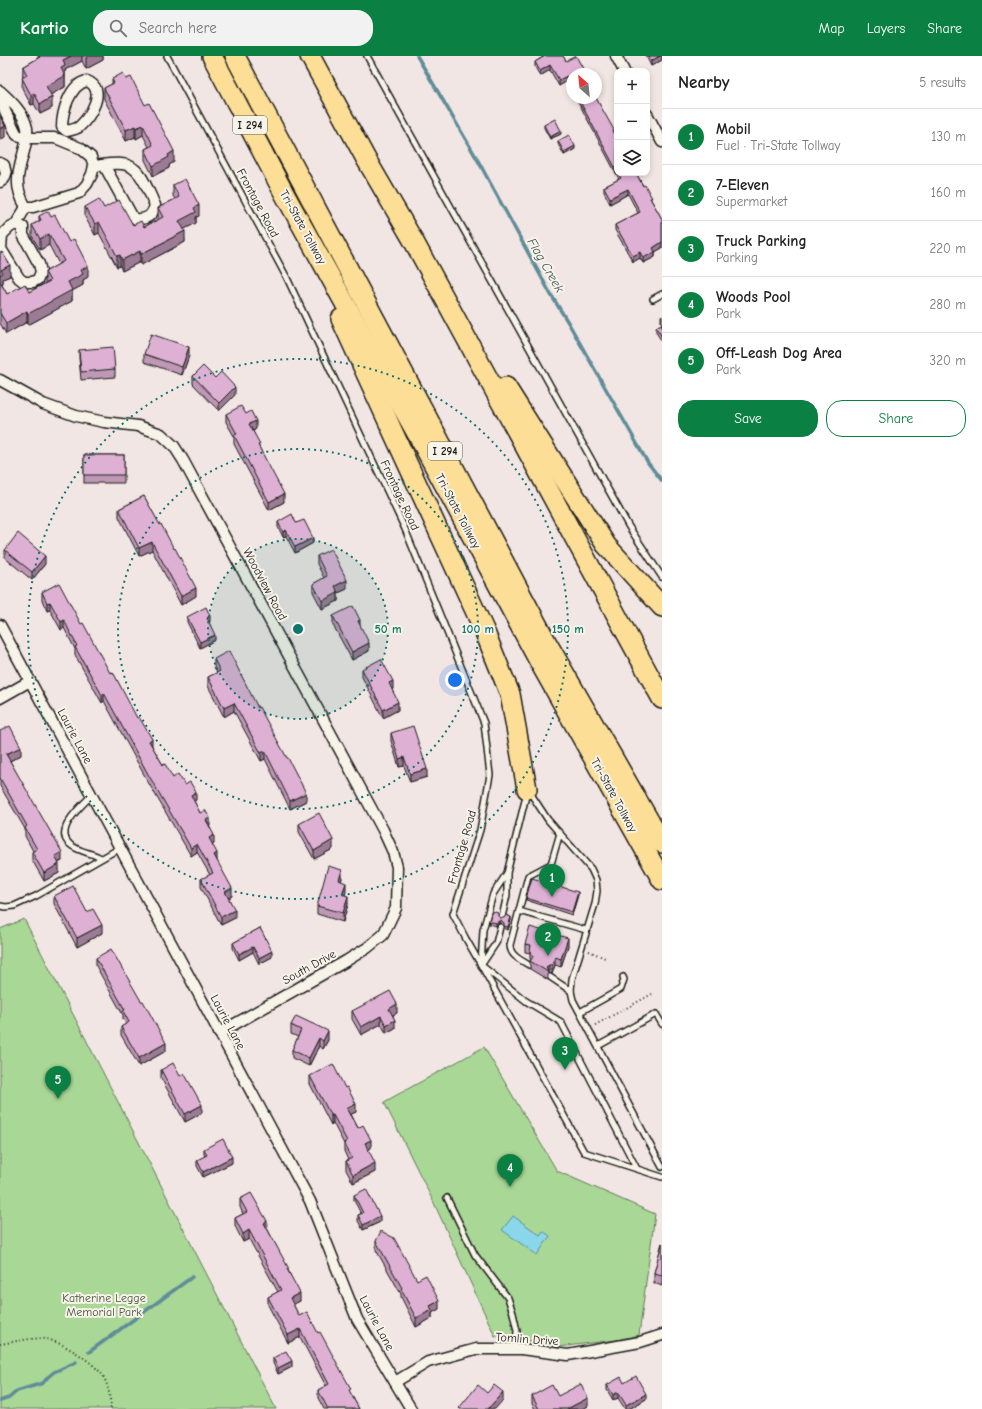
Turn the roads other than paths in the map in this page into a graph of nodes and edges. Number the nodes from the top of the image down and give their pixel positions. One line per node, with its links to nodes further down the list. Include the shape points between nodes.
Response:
1 (167, 56): 47 (lane, Frontage Road, via 287,278 311,328 406,529 484,723 490,775 480,830 453,914)
2 (212, 56): 19 (highway, Tri-State Tollway / I 294)
3 (235, 56): 35 (highway, Tri-State Tollway / I 294, via 544,636)
4 (310, 56): 22 (highway)
5 (367, 56): 26 (lane, via 629,527)
6 (616, 56): 7 (street)
7 (622, 68)
8 (0, 93): 11 (street, via 17,135)
9 (650, 120): 13 (street)
10 (67, 131): 10 (street, via 78,128 91,112 98,94 92,83 81,82 74,88 62,114 62,127); 12 (street)
11 (27, 138): 12 (street, via 54,138); 17 (street)
12 (64, 142): 15 (street, via 80,148)
13 (662, 142)
14 (0, 162): 16 (street, via 4,165)
15 (99, 165): 15 (street, via 123,164 133,167 155,206 154,211 142,220 132,216); 20 (street, via 79,193 33,208)
16 (6, 174): 17 (street); 18 (street)
17 (17, 176): 20 (street, via 21,200)
18 (0, 182)
19 (285, 195): 32 (highway, via 481,623 510,694); 39 (highway, Tri-State Tollway / I 294, via 540,663)
20 (26, 207): 21 (street)
21 (16, 224): 21 (street, via 2,235 1,249 19,278 24,282 33,282 38,279 41,272 39,264 23,235 23,227)
22 (413, 240): 27 (highway, via 606,545); 31 (highway)
23 (662, 294): 24 (lane)
24 (653, 299)
25 (0, 380): 41 (street, Woodview Road, via 43,404 76,416 138,426 161,434 174,446 383,830 397,867)
26 (662, 577)
27 (662, 607)
28 (0, 625): 29 (street, Laurie Lane)
29 (30, 681): 30 (street); 33 (street, Laurie Lane)
30 (0, 698)
31 (662, 699)
32 (527, 789): 34 (lane); 38 (lane)
33 (92, 795): 36 (street, Laurie Lane); 37 (lane, via 65,826 64,833 70,845)
34 (560, 833): 42 (lane, via 551,864 528,876); 45 (lane, via 591,869 596,880 595,904)
35 (662, 843)
36 (120, 848): 37 (lane); 53 (street, Laurie Lane)
37 (101, 858): 40 (lane, via 36,896 14,906)
38 (507, 873): 43 (lane, via 507,895); 47 (lane, via 493,894 483,930)
39 (662, 880)
40 (0, 906)
41 (396, 908): 53 (street, South Drive, via 383,935 367,948)
42 (519, 911): 45 (lane); 46 (lane, via 510,950)
43 (502, 916)
44 (500, 927): 47 (lane, via 496,942)
45 (586, 930): 50 (lane)
46 (529, 964)
47 (481, 965): 57 (lane, via 526,1001 561,1022); 57 (lane, Frontage Road, via 584,1152)
48 (550, 977): 50 (lane)
49 (623, 977): 51 (lane, via 621,988)
50 (570, 991): 51 (lane)
51 (580, 1012): 54 (lane)
52 (662, 1024): 54 (lane, via 656,1014)
53 (219, 1033): 62 (street, Laurie Lane, via 310,1201 357,1319)
54 (598, 1046): 55 (lane)
55 (660, 1160): 56 (lane)
56 (662, 1167)
57 (637, 1169): 58 (lane, Frontage Road)
58 (662, 1177)
59 (447, 1198): 61 (lane, via 474,1254 508,1298 517,1331)
60 (662, 1335): 61 (street, Tomlin Drive, via 640,1342 568,1355)
61 (515, 1349): 62 (street, Tomlin Drive, via 469,1350 428,1362)
62 (395, 1382): 63 (street, Laurie Lane)
63 (411, 1409)

